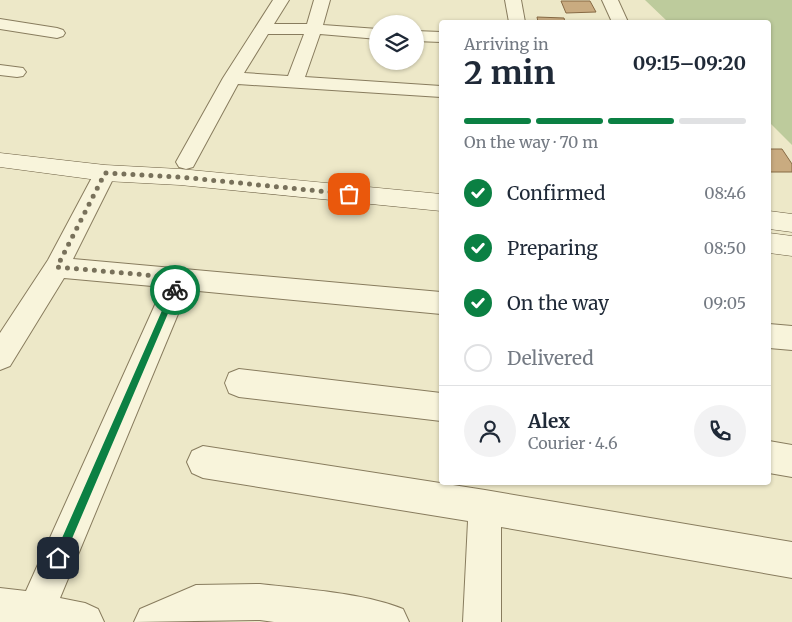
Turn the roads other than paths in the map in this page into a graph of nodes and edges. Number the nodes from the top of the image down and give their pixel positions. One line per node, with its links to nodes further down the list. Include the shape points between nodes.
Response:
1 (281, 0): 8 (street)
2 (322, 0): 9 (street)
3 (513, 0): 5 (street)
4 (610, 0): 6 (street)
5 (517, 20)
6 (619, 20)
7 (0, 24): 10 (street)
8 (264, 29): 9 (street); 14 (street)
9 (314, 29): 11 (street); 15 (street)
10 (57, 33)
11 (369, 33)
12 (424, 36): 13 (street)
13 (439, 37)
14 (232, 78): 15 (street); 19 (street)
15 (294, 83): 16 (street)
16 (439, 92)
17 (0, 145): 19 (street)
18 (0, 160): 20 (street)
19 (186, 162): 21 (street)
20 (105, 173): 22 (street, via 190,178); 27 (street)
21 (439, 186)
22 (439, 203)
23 (771, 220): 24 (street)
24 (792, 223)
25 (771, 243): 26 (street)
26 (792, 246)
27 (57, 267): 28 (street); 32 (street)
28 (180, 278): 29 (street); 41 (street)
29 (439, 303)
30 (771, 336): 31 (street)
31 (792, 338)
32 (0, 357)
33 (239, 383): 34 (street)
34 (439, 407)
35 (771, 456): 36 (street)
36 (792, 460)
37 (203, 462): 38 (street)
38 (485, 507): 39 (street); 45 (street)
39 (792, 560)
40 (0, 606): 41 (street)
41 (36, 611): 42 (street)
42 (86, 622)
43 (153, 622): 44 (street, via 196,603 260,602)
44 (390, 622)
45 (482, 622)

